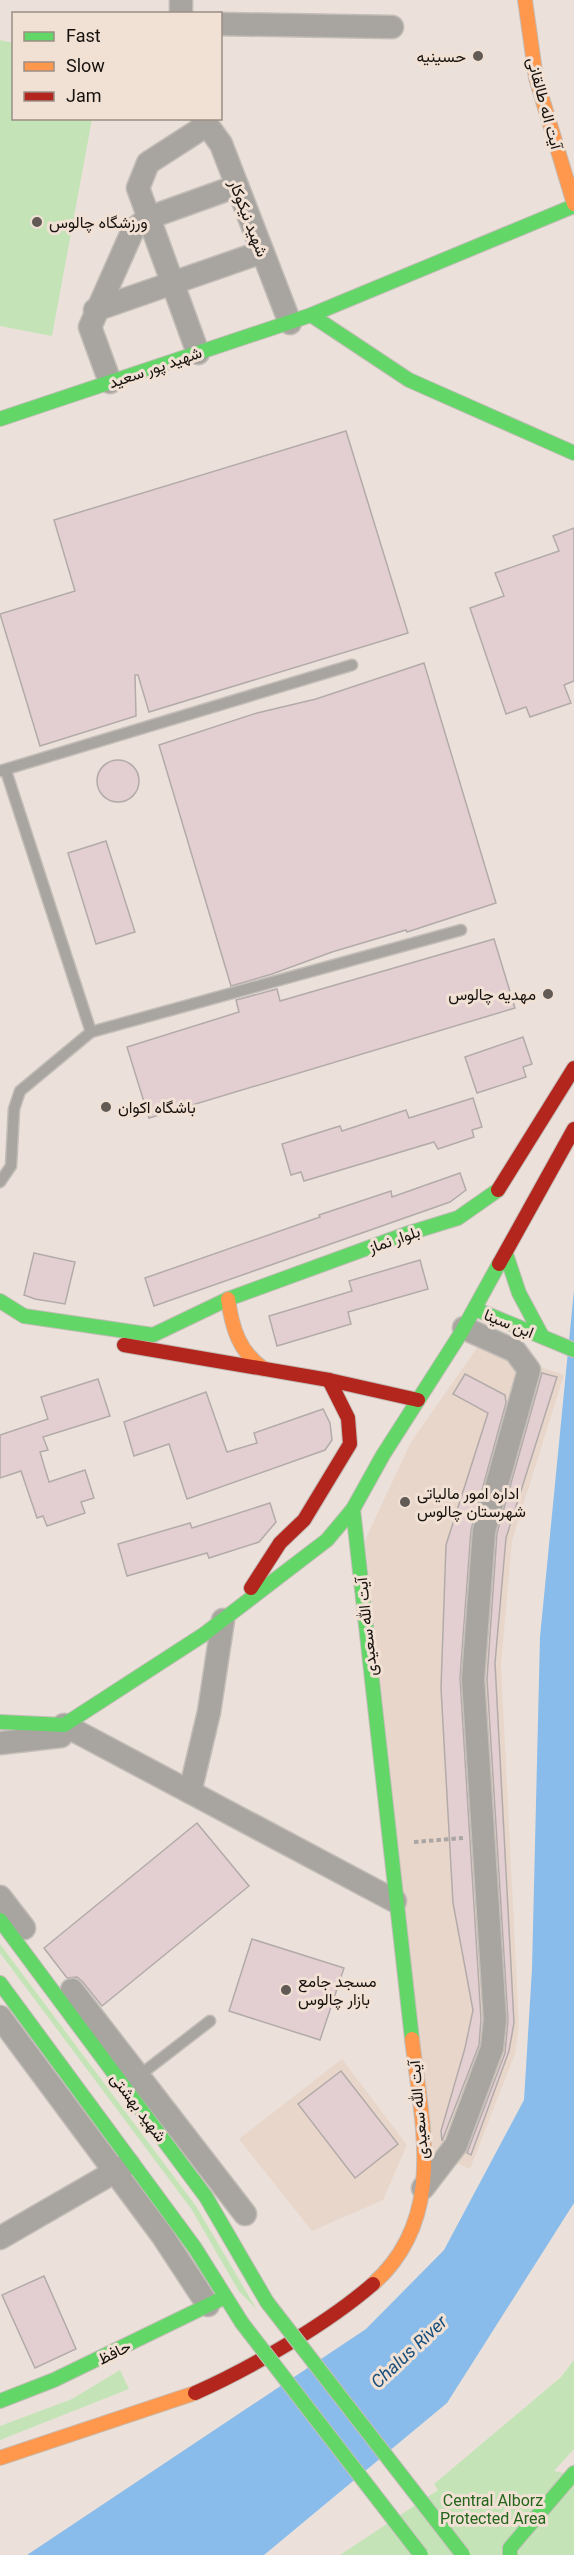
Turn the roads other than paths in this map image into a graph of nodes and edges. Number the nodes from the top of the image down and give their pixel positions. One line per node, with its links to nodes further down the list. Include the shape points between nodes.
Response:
1 (525, 0): 6 (main road, آیت اله طالقانی, via 526,28 544,110)
2 (222, 24): 3 (street)
3 (392, 27)
4 (204, 122): 5 (street, شهید نیکوکار, via 221,144); 7 (street, via 148,163 138,188)
5 (237, 186): 7 (street); 8 (street, شهید نیکوکار)
6 (574, 205): 11 (main road, شهید پور سعید)
7 (148, 218): 9 (street); 10 (street, via 133,230)
8 (262, 252): 9 (street); 12 (street, شهید نیکوکار)
9 (173, 283): 10 (street); 13 (street)
10 (95, 310): 14 (street, via 90,327)
11 (311, 315): 12 (main road, شهید پور سعید); 16 (main road, via 409,380)
12 (290, 323): 13 (main road, شهید پور سعید)
13 (198, 353): 14 (main road, شهید پور سعید)
14 (110, 382): 15 (main road, شهید پور سعید)
15 (0, 419)
16 (574, 453)
17 (352, 665): 18 (lane)
18 (3, 771): 20 (lane)
19 (461, 930): 20 (lane)
20 (91, 1032): 23 (lane, via 20,1091 15,1100 11,1166)
21 (574, 1068): 25 (main road, بلوار نماز, via 498,1190 458,1218)
22 (574, 1129): 24 (main road)
23 (0, 1182)
24 (506, 1254): 27 (main road); 29 (main road, via 519,1293)
25 (228, 1299): 26 (main road, بلوار نماز, via 153,1335 24,1316); 31 (main road, via 236,1339 247,1357)
26 (0, 1301)
27 (470, 1318): 29 (main road, ابن سینا); 33 (main road); 48 (street, via 515,1352 529,1370 484,1531 473,1679 495,2019 492,2048 456,2145)
28 (9, 1322): 31 (main road)
29 (542, 1336): 30 (main road, ابن سینا)
30 (574, 1350)
31 (264, 1369): 32 (main road)
32 (329, 1380): 33 (main road); 35 (main road, via 348,1418 350,1444 304,1520 280,1543)
33 (418, 1400): 34 (main road)
34 (353, 1509): 35 (main road, via 327,1540); 41 (main road, آیت الله سعیدی)
35 (230, 1615): 37 (main road); 39 (street)
36 (0, 1722): 37 (main road)
37 (73, 1730): 38 (street); 39 (street)
38 (0, 1743)
39 (190, 1792): 41 (street)
40 (0, 1897): 46 (street)
41 (395, 1901): 48 (main road, آیت الله سعیدی, via 425,2151)
42 (0, 1920): 46 (main road, شهید بهشتی)
43 (0, 1983): 47 (main road)
44 (0, 2017): 47 (street)
45 (210, 2021): 46 (lane)
46 (131, 2082): 49 (street); 56 (main road, شهید بهشتی, bridge, via 206,2197 267,2302)
47 (123, 2167): 50 (street); 51 (street, via 162,2235)
48 (423, 2188): 53 (main road, آیت الله سعیدی, via 411,2237 392,2268 348,2303 237,2375 173,2402)
49 (245, 2214)
50 (0, 2238)
51 (217, 2301): 52 (main road, حافظ, via 54,2380); 55 (main road, bridge, via 242,2323)
52 (0, 2401)
53 (0, 2458)
54 (574, 2473): 57 (main road, via 510,2548)
55 (421, 2555)
56 (463, 2555)
57 (510, 2555)

